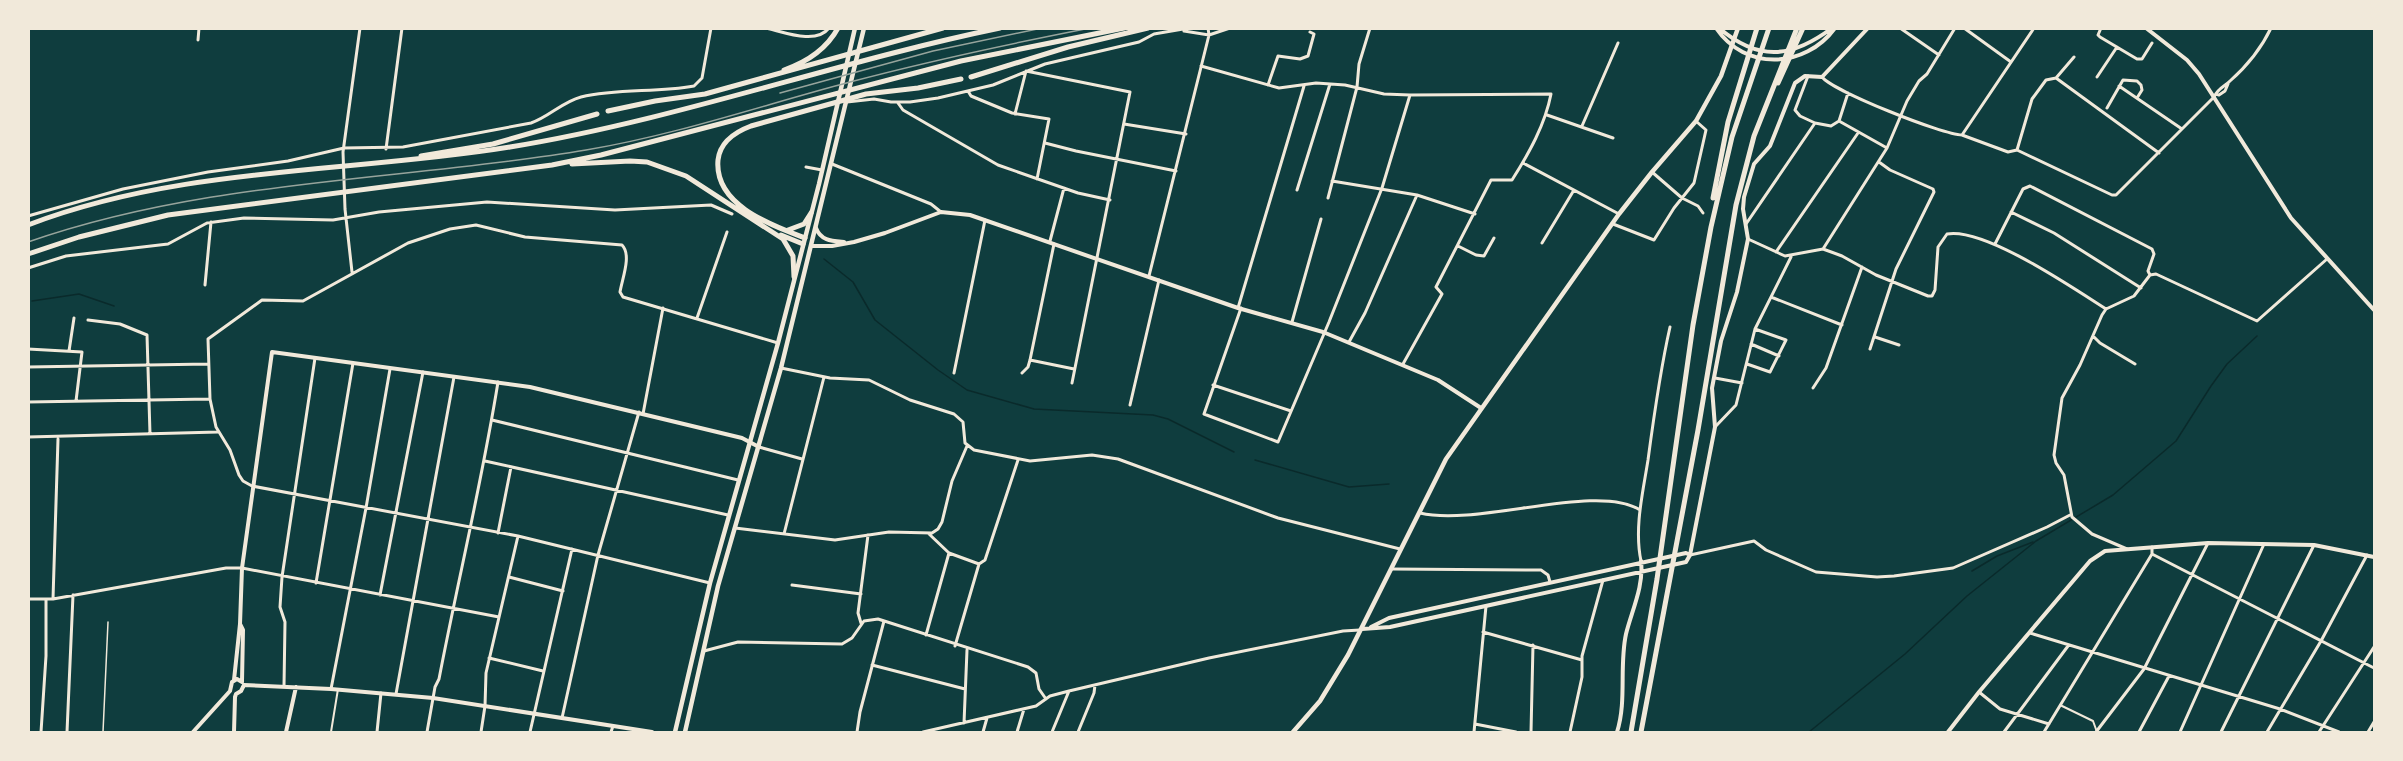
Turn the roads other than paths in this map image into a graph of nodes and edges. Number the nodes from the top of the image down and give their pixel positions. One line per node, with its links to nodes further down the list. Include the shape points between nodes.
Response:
1 (199, 28): 36 (street)
2 (360, 28): 86 (street)
3 (402, 28): 85 (street)
4 (711, 28): 85 (street, via 702,78 694,86 588,96 569,101 531,123)
5 (766, 28): 6 (street, via 815,37)
6 (829, 28)
7 (838, 28): 55 (highway, via 826,46 804,62)
8 (855, 28): 96 (main road)
9 (864, 28): 64 (main road)
10 (943, 28): 55 (highway)
11 (1000, 28): 92 (highway, via 588,132 500,149)
12 (1124, 28): 94 (highway, via 962,61 648,144)
13 (1148, 28): 48 (highway, via 1068,47)
14 (1189, 28): 33 (street)
15 (1208, 28): 35 (street)
16 (1230, 28): 35 (street)
17 (1370, 28): 58 (street)
18 (1718, 28): 37 (street); 40 (street)
19 (1738, 28): 37 (main road)
20 (1757, 28): 124 (highway, via 1723,142)
21 (1769, 28): 124 (highway, via 1732,137)
22 (1797, 28): 72 (highway)
23 (1803, 28): 72 (highway)
24 (1833, 28): 37 (street, via 1812,43 1789,52 1769,52); 40 (street, via 1825,42 1787,59 1768,59)
25 (1868, 28): 49 (street)
26 (1900, 28): 42 (street)
27 (1955, 28): 42 (street)
28 (1964, 28): 44 (street)
29 (2034, 28): 44 (street)
30 (2101, 28): 41 (street, via 2098,35)
31 (2146, 28): 62 (street, via 2187,60)
32 (2271, 28): 62 (street, via 2254,56)
33 (1182, 31): 35 (street); 46 (street, via 1154,34 1135,43)
34 (1310, 32): 54 (street, via 1314,34 1308,56 1278,56)
35 (1209, 35): 45 (street)
36 (198, 40)
37 (1734, 40): 40 (main road)
38 (1618, 43): 77 (street)
39 (2152, 43): 41 (street, via 2139,60)
40 (1732, 46): 73 (main road, via 1715,89)
41 (2117, 47): 50 (street)
42 (1939, 55): 71 (street, via 1926,76 1918,81)
43 (2074, 57): 51 (street)
44 (2011, 62): 81 (street)
45 (1201, 66): 54 (street); 80 (street)
46 (1026, 71): 59 (street); 69 (street); 76 (street, via 1131,92)
47 (1808, 76): 49 (street); 75 (street, via 1794,110); 122 (street, via 1795,83 1770,146 1754,164 1744,197)
48 (971, 77)
49 (1822, 77): 60 (street)
50 (2097, 77)
51 (2056, 78): 87 (street, via 2046,80 2032,99); 88 (street)
52 (961, 79): 126 (highway, via 866,94 734,134 719,156 723,187 740,205)
53 (1330, 84): 56 (street); 58 (street); 103 (street)
54 (1268, 85): 56 (street)
55 (735, 86): 67 (highway)
56 (1304, 86): 155 (street)
57 (2119, 86): 63 (street); 63 (street, via 2123,80 2137,81 2142,90); 66 (street)
58 (1357, 87): 61 (street); 100 (street)
59 (968, 91): 65 (street); 69 (street, via 971,96)
60 (1848, 93): 71 (street); 74 (street)
61 (1410, 95): 70 (street, via 1551,94); 102 (street)
62 (2215, 95): 78 (street); 142 (street, via 2278,201)
63 (2137, 98): 78 (street)
64 (848, 102): 65 (street, via 874,99); 93 (main road)
65 (898, 103): 99 (street, via 903,110 991,162)
66 (2107, 108)
67 (608, 111)
68 (597, 114): 92 (highway, via 493,144)
69 (1016, 114): 83 (street, via 1049,119)
70 (1547, 115): 77 (street); 91 (street)
71 (1901, 115): 81 (street); 84 (street)
72 (1761, 117): 365 (highway, via 1736,205)
73 (1696, 121): 98 (main road); 107 (street, via 1706,134 1697,176)
74 (1839, 121): 75 (street, via 1831,126); 79 (street)
75 (1815, 123): 122 (street)
76 (1124, 124): 80 (street); 89 (street)
77 (1582, 126): 82 (street)
78 (2182, 129): 88 (street)
79 (1858, 133): 84 (street); 138 (street)
80 (1186, 134): 97 (street)
81 (1963, 134): 87 (street, via 2008,152)
82 (1613, 138)
83 (1045, 143): 89 (street); 99 (street)
84 (1887, 148): 90 (street)
85 (386, 149): 86 (street)
86 (344, 150): 116 (street, via 161,181); 117 (street)
87 (2017, 150): 88 (street, via 2112,195)
88 (2159, 153)
89 (1117, 160): 97 (street); 108 (street)
90 (1879, 162): 137 (street); 150 (street, via 1934,192)
91 (1523, 163): 104 (street); 114 (street, via 1512,180 1491,180)
92 (378, 164): 123 (highway, via 177,187)
93 (832, 164): 109 (street, via 931,204); 125 (main road)
94 (552, 165): 126 (highway, via 630,161 662,166); 139 (highway, via 178,214 79,237)
95 (806, 167): 96 (street)
96 (822, 170): 111 (main road)
97 (1176, 171): 147 (street)
98 (1652, 172): 107 (street); 115 (main road)
99 (1037, 179): 101 (street)
100 (1332, 181): 102 (street); 106 (street)
101 (1064, 188): 108 (street); 132 (street)
102 (1382, 188): 105 (street); 165 (street)
103 (1297, 190)
104 (1574, 190): 115 (street); 134 (street)
105 (1417, 195): 114 (street); 168 (street)
106 (1328, 198)
107 (1682, 198): 112 (street); 121 (street, via 1654,240)
108 (1110, 200): 141 (street)
109 (941, 212): 119 (street); 131 (street)
110 (2011, 212): 135 (street); 146 (street, via 2025,186 2030,186 2152,249); 152 (street)
111 (811, 213): 126 (highway, via 808,221 797,228); 130 (main road)
112 (1703, 213)
113 (732, 214): 117 (street, via 711,205 628,210 486,202)
114 (1475, 214): 136 (street)
115 (1619, 214): 121 (main road)
116 (28, 216)
117 (346, 219): 120 (street); 145 (street)
118 (1321, 219): 161 (street)
119 (985, 220): 132 (street); 190 (street)
120 (211, 222): 144 (street, via 168,243 66,256); 151 (street)
121 (1613, 224): 205 (main road)
122 (1746, 224): 129 (street)
123 (28, 225)
124 (1711, 227): 364 (highway)
125 (816, 228): 131 (street, via 826,239); 133 (main road)
126 (777, 231): 130 (highway); 148 (highway, via 793,253)
127 (727, 232): 159 (street)
128 (1494, 238): 136 (street, via 1487,253 1481,256)
129 (1748, 239): 138 (street); 194 (street)
130 (804, 241): 133 (main road); 148 (main road)
131 (854, 242): 133 (street, via 832,246)
132 (1053, 242): 141 (street); 177 (street)
133 (812, 243): 187 (main road)
134 (1542, 243)
135 (1995, 244): 150 (street, via 1960,233 1943,237 1938,247 1937,281 1932,296); 156 (street)
136 (1458, 246): 179 (street, via 1436,287 1442,294)
137 (1823, 249): 140 (street); 143 (street)
138 (1776, 252): 140 (street)
139 (28, 254)
140 (1792, 256): 153 (street)
141 (1097, 257): 147 (street); 188 (street)
142 (2327, 259): 146 (street, via 2257,321 2156,274); 157 (street)
143 (1862, 267): 150 (street); 162 (street)
144 (28, 268)
145 (352, 272): 154 (street, via 426,235 470,225 516,236 618,244 626,248 627,256 621,296); 181 (street, via 303,301 262,300 209,337)
146 (2150, 275): 152 (street)
147 (1149, 276): 149 (street)
148 (794, 277): 169 (main road)
149 (1159, 280): 155 (street); 204 (street)
150 (1891, 281): 167 (street)
151 (205, 285)
152 (2141, 288): 156 (street, via 2134,296)
153 (1770, 297): 162 (street); 164 (street)
154 (663, 308): 159 (street); 207 (street)
155 (1240, 308): 161 (street); 198 (street)
156 (2106, 309): 166 (street)
157 (2374, 310)
158 (74, 318): 174 (street)
159 (697, 319): 169 (street)
160 (88, 320): 180 (street, via 112,322 147,335)
161 (1292, 322): 165 (street)
162 (1842, 325): 199 (street, via 1826,368)
163 (1670, 327): 228 (street)
164 (1755, 328): 170 (street); 175 (street, via 1786,340)
165 (1323, 332): 168 (street); 206 (street)
166 (2093, 336): 183 (street); 232 (street, via 2062,398 2055,440 2054,455 2064,475)
167 (1874, 337): 171 (street); 173 (street)
168 (1349, 342): 179 (street)
169 (778, 343): 214 (main road)
170 (1751, 344): 175 (street); 182 (street)
171 (1899, 345)
172 (28, 349): 174 (street)
173 (1870, 349)
174 (69, 351): 184 (street, via 82,352)
175 (1779, 356): 182 (street, via 1770,372)
176 (315, 357): 178 (street); 223 (street, via 275,351 270,355); 225 (street)
177 (1030, 360): 188 (street); 191 (street)
178 (353, 362): 186 (street); 226 (street)
179 (1403, 363): 205 (street)
180 (149, 364): 181 (street); 184 (street); 201 (street)
181 (208, 364): 200 (street)
182 (1747, 364): 197 (street)
183 (2135, 364)
184 (81, 366): 185 (street); 202 (street)
185 (28, 367)
186 (390, 367): 189 (street); 227 (street)
187 (781, 368): 193 (street); 216 (main road)
188 (1074, 369): 196 (street)
189 (423, 372): 192 (street); 229 (street)
190 (954, 373)
191 (1022, 373)
192 (454, 376): 195 (street); 233 (street)
193 (824, 377): 215 (street, via 869,380 956,416 964,424); 218 (street)
194 (1714, 378): 197 (street); 209 (street, via 1711,398)
195 (498, 382): 207 (street); 208 (street)
196 (1072, 383)
197 (1742, 383): 209 (street, via 1736,405)
198 (1213, 385): 206 (street); 206 (street, via 1204,414 1280,441)
199 (1813, 388)
200 (210, 399): 201 (street); 210 (street)
201 (149, 400): 202 (street); 211 (street)
202 (76, 401): 203 (street)
203 (28, 402)
204 (1130, 405)
205 (1481, 408): 230 (main road, via 1446,459)
206 (1291, 411)
207 (641, 413): 214 (street); 217 (street)
208 (492, 420): 217 (street); 219 (street)
209 (1715, 427): 251 (street)
210 (218, 432): 211 (street); 223 (street, via 239,475)
211 (150, 434): 213 (street)
212 (28, 437): 213 (street)
213 (58, 438): 274 (street)
214 (749, 441): 216 (street); 222 (main road)
215 (967, 446): 220 (street); 237 (street, via 952,481 942,522 935,532)
216 (759, 447): 218 (street); 235 (main road)
217 (627, 453): 222 (street); 224 (street)
218 (802, 459): 238 (street)
219 (485, 460): 221 (street); 234 (street)
220 (1018, 460): 246 (street, via 1092,455 1118,459 1288,521); 255 (street, via 985,560)
221 (511, 466): 224 (street); 236 (street)
222 (738, 480): 231 (main road)
223 (252, 486): 225 (street); 256 (street)
224 (615, 491): 231 (street); 250 (street)
225 (296, 494): 226 (street); 260 (street)
226 (331, 501): 227 (street); 264 (street)
227 (366, 508): 229 (street); 267 (street)
228 (1640, 510): 230 (street, via 1624,503 1587,502 1491,514); 254 (street, via 1639,550)
229 (396, 513): 233 (street); 270 (street)
230 (1418, 513): 246 (main road)
231 (728, 516): 265 (main road)
232 (2071, 516): 247 (street, via 2092,534); 251 (street, via 1953,568 1894,576 1816,572 1754,541)
233 (428, 520): 234 (street); 276 (street)
234 (471, 528): 236 (street); 278 (street)
235 (735, 528): 238 (street); 295 (main road)
236 (498, 533): 240 (street)
237 (928, 533): 239 (street); 248 (street)
238 (784, 534): 239 (street, via 835,540)
239 (868, 535): 269 (street)
240 (518, 536): 245 (street); 261 (street)
241 (2208, 543): 242 (street); 244 (street); 259 (street)
242 (2264, 544): 243 (street); 272 (street)
243 (2314, 545): 252 (street); 280 (street)
244 (2152, 548): 247 (street); 249 (street)
245 (572, 549): 250 (street); 268 (street)
246 (1401, 549): 257 (main road)
247 (2127, 549): 287 (street, via 2105,552 2090,561)
248 (949, 554): 255 (street); 288 (street)
249 (2152, 554): 259 (street); 296 (street)
250 (598, 555): 265 (street); 328 (street)
251 (1690, 555): 254 (street); 258 (street, via 1686,562)
252 (2367, 555): 253 (street); 289 (street)
253 (2374, 557)
254 (1643, 561): 258 (street); 263 (street)
255 (979, 564): 292 (street)
256 (242, 568): 260 (street); 271 (street); 284 (street)
257 (1392, 569): 263 (street, via 1541,570); 285 (main road)
258 (1644, 572): 262 (street); 363 (street, via 1624,645)
259 (2192, 574): 272 (street); 302 (street)
260 (282, 577): 264 (street); 309 (street)
261 (509, 577): 268 (street); 279 (street)
262 (1603, 580): 277 (street); 298 (street)
263 (1550, 582): 285 (street, via 1389,618)
264 (316, 583): 267 (street)
265 (710, 583): 349 (main road)
266 (792, 585): 269 (street)
267 (350, 589): 270 (street); 311 (street)
268 (562, 591): 303 (street)
269 (861, 594): 283 (street)
270 (380, 595): 276 (street)
271 (73, 596): 274 (street); 337 (street)
272 (2239, 598): 280 (street); 307 (street)
273 (28, 599): 275 (street)
274 (53, 599): 275 (street)
275 (46, 600): 336 (street)
276 (413, 601): 278 (street); 317 (street)
277 (1486, 605): 285 (street); 286 (street)
278 (453, 608): 279 (street); 319 (street)
279 (499, 617): 297 (street)
280 (2278, 618): 289 (street); 318 (street)
281 (884, 621): 283 (street, via 871,619); 288 (street); 300 (street)
282 (108, 622): 338 (lane)
283 (861, 623): 295 (street, via 852,638 842,644 738,642)
284 (240, 624): 305 (street); 306 (street)
285 (1365, 629): 308 (street, via 1209,658); 358 (main road, via 1320,701)
286 (1483, 632): 290 (street); 331 (street)
287 (2030, 633): 291 (street); 315 (street)
288 (926, 635): 292 (street)
289 (2321, 641): 299 (street); 324 (street)
290 (1533, 645): 298 (street); 361 (street)
291 (2068, 645): 296 (street); 326 (street)
292 (955, 646): 294 (street)
293 (2374, 646): 299 (street)
294 (967, 650): 313 (street); 320 (street, via 1032,669)
295 (702, 651): 350 (main road)
296 (2091, 653): 302 (street); 321 (street)
297 (489, 658): 303 (street); 322 (street)
298 (1582, 660): 362 (street)
299 (2364, 662): 301 (street); 333 (street)
300 (872, 665): 313 (street); 351 (street)
301 (2374, 668)
302 (2144, 669): 304 (street); 369 (street)
303 (543, 671): 325 (street)
304 (2169, 676): 307 (street); 370 (street)
305 (234, 680): 306 (street); 339 (street, via 230,691)
306 (243, 683): 309 (street); 340 (street, via 242,691 236,694)
307 (2200, 684): 318 (street); 371 (street)
308 (1095, 685): 314 (street); 357 (street)
309 (284, 686): 310 (street)
310 (296, 687): 311 (street); 341 (street)
311 (331, 689): 312 (street)
312 (338, 689): 316 (street); 342 (street)
313 (965, 689): 330 (street)
314 (1069, 691): 320 (street); 356 (street)
315 (1979, 692): 326 (street, via 2001,709); 366 (street)
316 (381, 693): 317 (street); 343 (street)
317 (396, 694): 319 (street)
318 (2239, 696): 324 (street); 372 (street)
319 (433, 698): 322 (street); 344 (street)
320 (1047, 699): 323 (street)
321 (2060, 705): 332 (street); 369 (street, via 2093,721)
322 (485, 706): 325 (street); 345 (street)
323 (1024, 709): 327 (street); 355 (street)
324 (2280, 709): 333 (street); 373 (street)
325 (534, 714): 328 (street); 346 (street)
326 (2017, 715): 332 (street); 367 (street)
327 (987, 717): 330 (street); 354 (street)
328 (561, 718): 334 (street)
329 (2374, 722): 376 (street)
330 (964, 723): 335 (street)
331 (1474, 724): 359 (street); 360 (street)
332 (2049, 724): 368 (street)
333 (2324, 725): 374 (street); 375 (street)
334 (613, 726): 347 (street); 348 (street)
335 (947, 727): 352 (street); 353 (street)
336 (41, 732)
337 (67, 732)
338 (103, 732)
339 (194, 732)
340 (234, 732)
341 (286, 732)
342 (331, 732)
343 (377, 732)
344 (427, 732)
345 (481, 732)
346 (530, 732)
347 (611, 732)
348 (652, 732)
349 (675, 732)
350 (685, 732)
351 (857, 732)
352 (923, 732)
353 (946, 732)
354 (983, 732)
355 (1017, 732)
356 (1052, 732)
357 (1078, 732)
358 (1293, 732)
359 (1474, 732)
360 (1514, 732)
361 (1531, 732)
362 (1570, 732)
363 (1617, 732)
364 (1631, 732)
365 (1641, 732)
366 (1948, 732)
367 (2004, 732)
368 (2044, 732)
369 (2096, 732)
370 (2139, 732)
371 (2180, 732)
372 (2222, 732)
373 (2267, 732)
374 (2319, 732)
375 (2339, 732)
376 (2368, 732)

